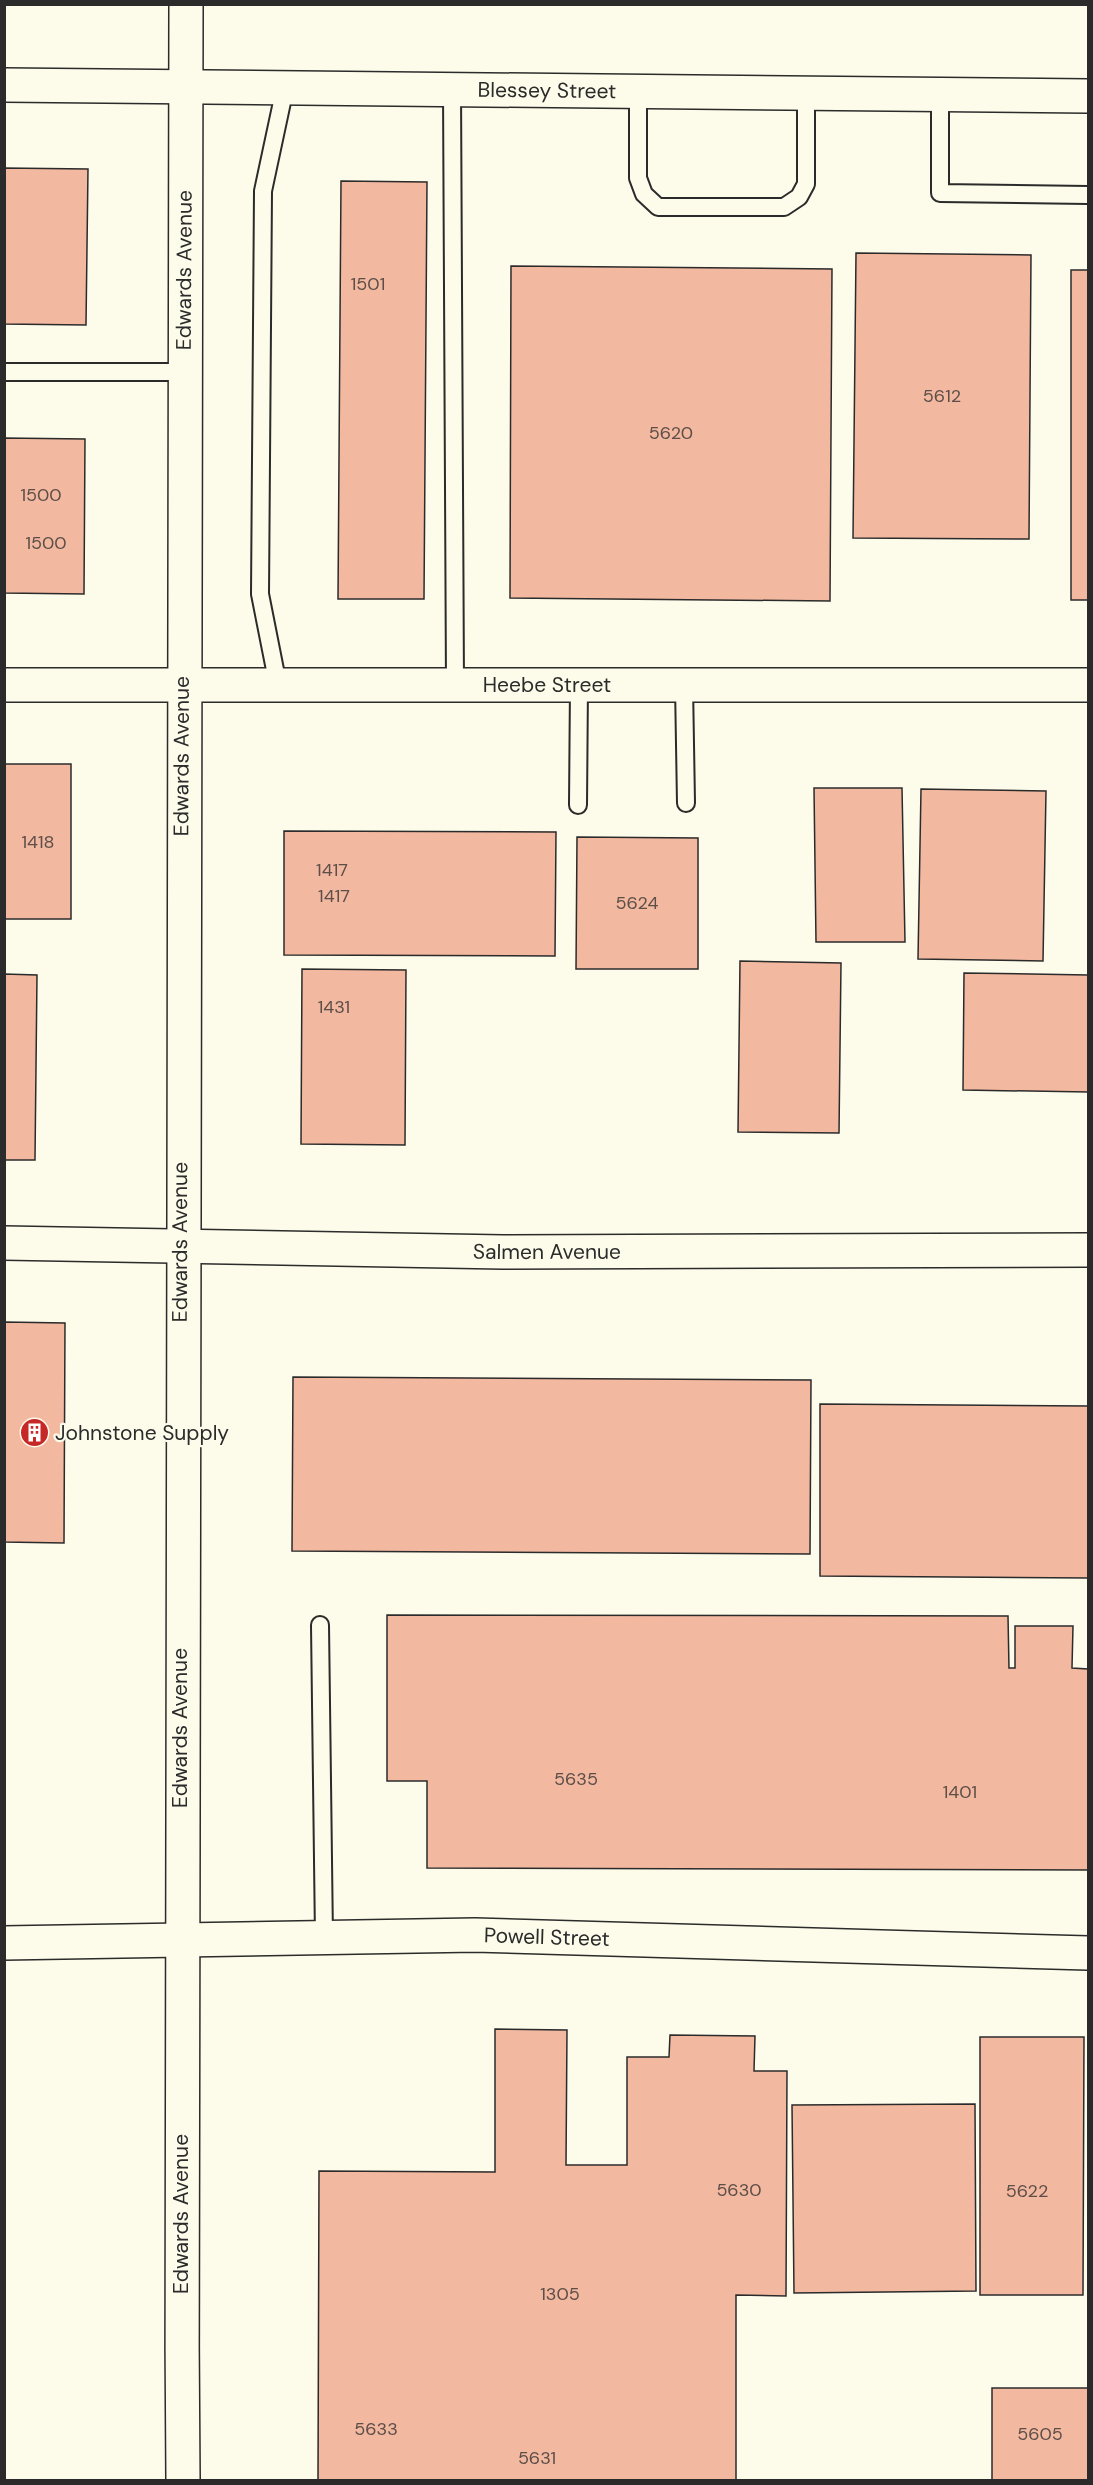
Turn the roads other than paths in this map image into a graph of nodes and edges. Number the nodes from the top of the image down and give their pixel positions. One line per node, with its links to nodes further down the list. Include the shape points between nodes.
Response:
1 (186, 4): 3 (street, Edwards Avenue)
2 (4, 85): 3 (street, Blessey Street)
3 (186, 87): 4 (street, Blessey Street); 12 (street, Edwards Avenue)
4 (285, 88): 5 (street, Blessey Street); 14 (lane, via 263,203 260,594)
5 (452, 89): 6 (street, Blessey Street); 15 (lane)
6 (638, 92): 7 (street, Blessey Street); 7 (lane, via 638,178 644,194 658,207 784,207 800,197 806,184)
7 (806, 93): 8 (street, Blessey Street)
8 (940, 95): 9 (street, Blessey Street); 10 (lane, via 940,194)
9 (1089, 96)
10 (1089, 195)
11 (4, 372): 12 (lane)
12 (183, 372): 13 (street, Edwards Avenue)
13 (180, 685): 14 (street, Heebe Street); 19 (street, Heebe Street); 23 (street, Edwards Avenue)
14 (278, 685): 15 (street, Heebe Street)
15 (455, 685): 16 (street, Heebe Street)
16 (579, 685): 17 (street, Heebe Street); 21 (lane)
17 (684, 685): 18 (street, Heebe Street); 20 (lane)
18 (1089, 685)
19 (4, 686)
20 (686, 803)
21 (578, 805)
22 (4, 1242): 23 (street, Salmen Avenue)
23 (181, 1246): 24 (street, Salmen Avenue, via 503,1252); 27 (street, Edwards Avenue)
24 (1089, 1250)
25 (320, 1625): 26 (lane)
26 (324, 1938): 27 (street, Powell Street); 29 (street, Powell Street, via 475,1935)
27 (179, 1941): 28 (street, Powell Street); 30 (street, Edwards Avenue)
28 (4, 1943)
29 (1089, 1953)
30 (183, 2481)

